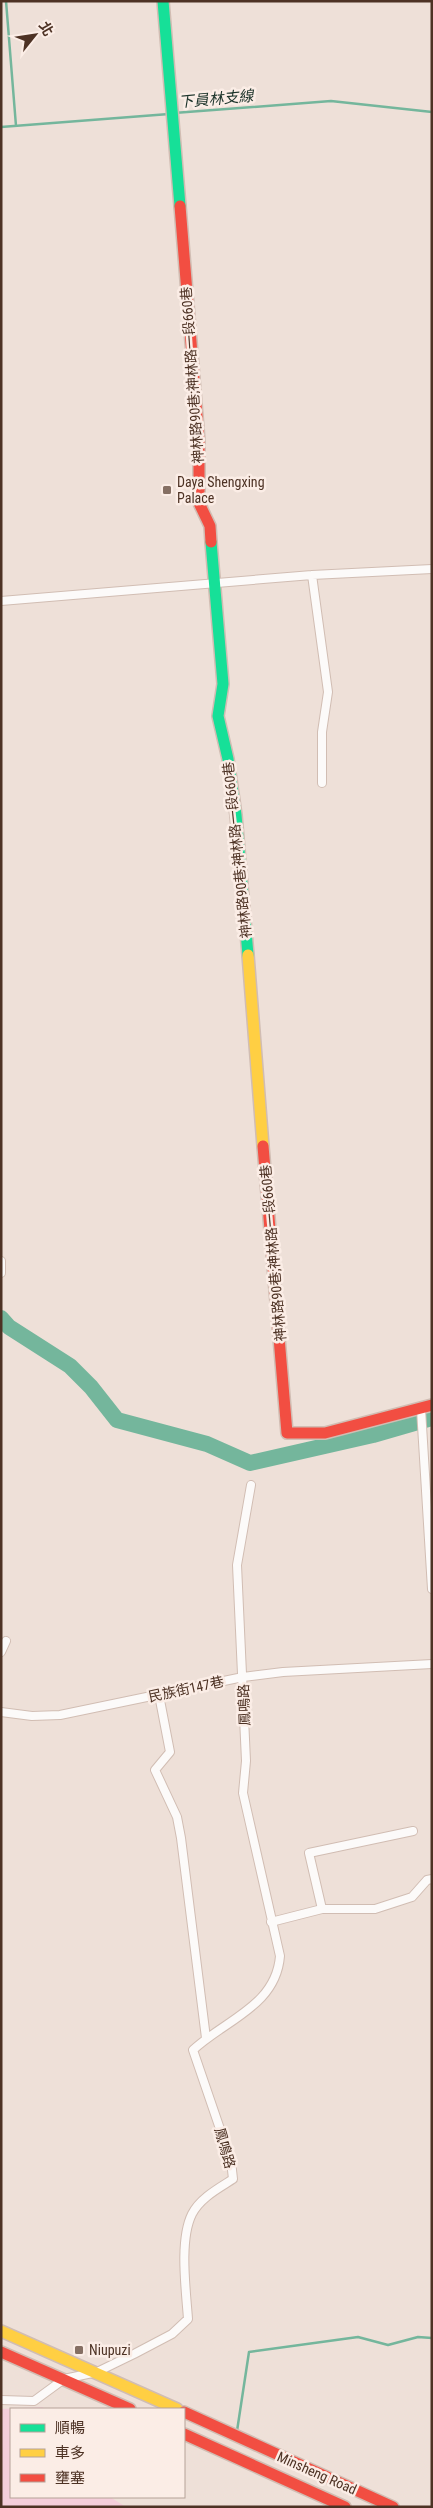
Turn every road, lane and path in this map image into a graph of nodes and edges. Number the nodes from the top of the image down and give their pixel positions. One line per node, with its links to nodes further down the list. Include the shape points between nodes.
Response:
1 (163, 1): 4 (street, 神林路90巷;神林路一段660巷, via 200,441 199,503 210,526)
2 (432, 569): 3 (street)
3 (312, 575): 4 (street); 6 (street, via 328,692 322,732)
4 (214, 583): 5 (street); 9 (street, 神林路90巷;神林路一段660巷, via 223,684 218,716 236,815 287,1433 325,1433)
5 (1, 601)
6 (322, 783)
7 (1, 1261): 8 (street)
8 (1, 1273)
9 (426, 1407): 11 (street)
10 (251, 1485): 15 (street, 鳳鳴路, via 237,1565)
11 (432, 1589)
12 (6, 1641): 13 (street)
13 (1, 1652)
14 (432, 1664): 15 (street, 民族街147巷)
15 (243, 1677): 16 (street, 民族街147巷); 21 (street, 鳳鳴路, via 246,1761 243,1793)
16 (160, 1694): 17 (street, 民族街147巷, via 60,1715); 22 (street, via 170,1752 155,1770 177,1817 181,1838)
17 (1, 1712)
18 (413, 1831): 20 (street, via 309,1853)
19 (432, 1879): 20 (street, via 426,1880 412,1897 375,1909)
20 (322, 1909): 21 (street)
21 (272, 1922): 22 (street, 鳳鳴路, via 280,1956 274,1982 257,2004)
22 (206, 2038): 25 (street, 鳳鳴路, via 193,2050 231,2161 233,2179 208,2196 192,2214 187,2234 188,2319 172,2334)
23 (1, 2332): 25 (street)
24 (1, 2352): 26 (street)
25 (96, 2372): 26 (street, 鳳鳴路); 29 (street)
26 (64, 2379): 27 (street, via 34,2401); 28 (street)
27 (1, 2400)
28 (128, 2408)
29 (175, 2408)
30 (185, 2412): 33 (street, Minsheng Road)
31 (185, 2434): 32 (street, Minsheng Road)
32 (345, 2507)
33 (393, 2507)

